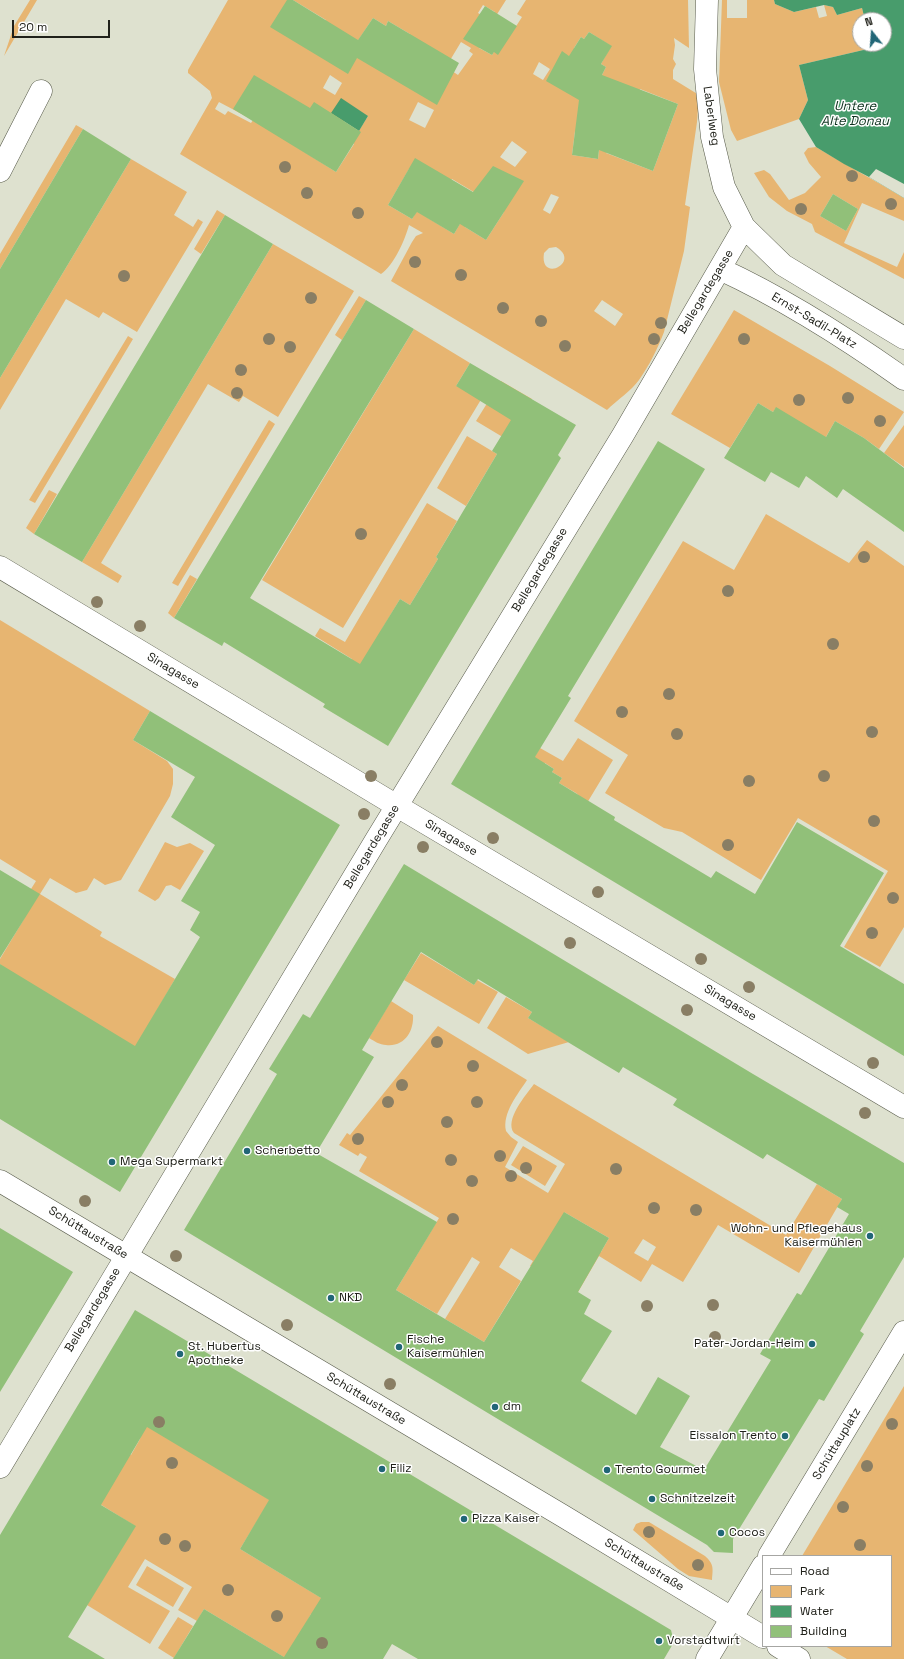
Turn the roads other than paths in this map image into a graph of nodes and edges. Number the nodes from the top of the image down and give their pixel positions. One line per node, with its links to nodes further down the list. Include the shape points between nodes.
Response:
1 (707, 0): 4 (street, Laberlweg, via 705,69 712,137 724,187)
2 (41, 91): 3 (street)
3 (0, 171)
4 (744, 227): 5 (street, Bellegardegasse); 6 (street, via 783,265)
5 (720, 269): 7 (street, Ernst-Sadil-Platz, via 755,285 856,345); 9 (street, Bellegardegasse)
6 (904, 338)
7 (904, 379)
8 (0, 567): 9 (street, Sinagasse)
9 (397, 806): 10 (street, Sinagasse); 12 (street, Bellegardegasse)
10 (904, 1107)
11 (0, 1181): 12 (street, Schüttaustraße)
12 (126, 1256): 14 (street, Bellegardegasse); 17 (street, Schüttaustraße)
13 (904, 1332): 15 (street, Schüttauplatz)
14 (0, 1467)
15 (770, 1555)
16 (762, 1568): 17 (street)
17 (732, 1618): 18 (street); 20 (street)
18 (762, 1636)
19 (780, 1647): 21 (street)
20 (707, 1659)
21 (799, 1659)

